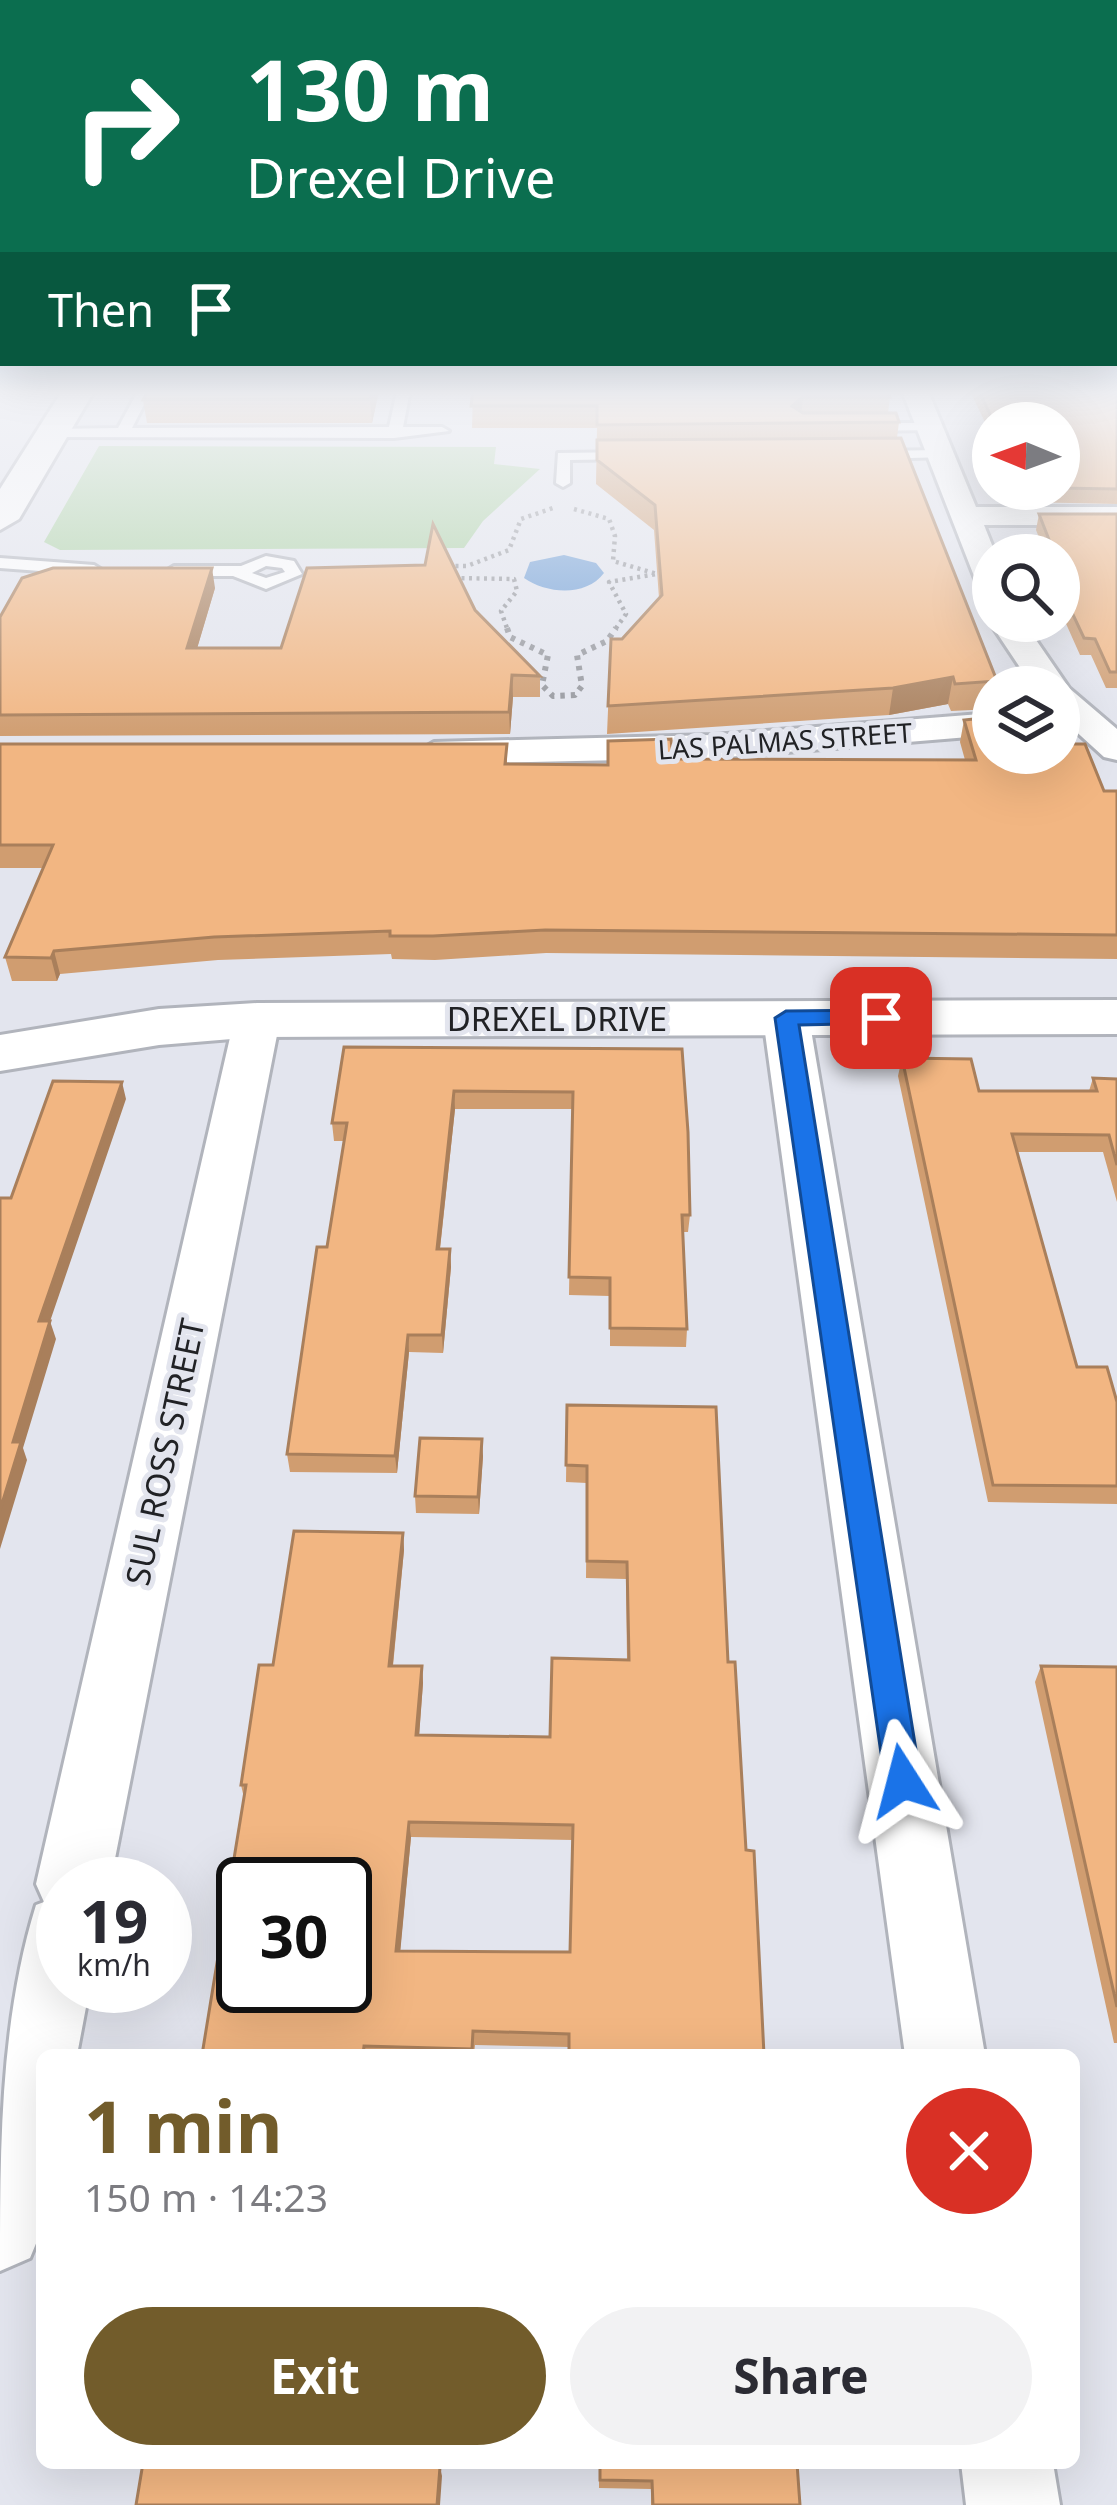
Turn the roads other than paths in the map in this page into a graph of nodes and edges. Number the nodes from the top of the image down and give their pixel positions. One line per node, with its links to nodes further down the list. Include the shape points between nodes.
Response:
1 (963, 508): 2 (street)
2 (966, 516): 3 (street); 4 (street)
3 (1117, 516)
4 (973, 534)
5 (0, 563): 6 (lane)
6 (64, 570): 7 (lane); 10 (lane)
7 (109, 571)
8 (153, 571): 9 (lane)
9 (242, 571)
10 (0, 580)
11 (1080, 707): 12 (street)
12 (1117, 715)
13 (1080, 719): 15 (street)
14 (972, 726): 16 (street, LAS PALMAS STREET, via 650,752)
15 (1117, 749)
16 (396, 752)
17 (1117, 1017): 18 (street, DREXEL DRIVE)
18 (786, 1018): 19 (street, DREXEL DRIVE); 24 (street)
19 (257, 1020): 20 (street, DREXEL DRIVE); 21 (street, SUL ROSS STREET)
20 (0, 1053)
21 (79, 1857)
22 (46, 2013): 23 (street)
23 (38, 2049)
24 (944, 2049)
25 (36, 2059): 26 (street)
26 (0, 2228)
27 (1007, 2469): 28 (street)
28 (1013, 2505)

